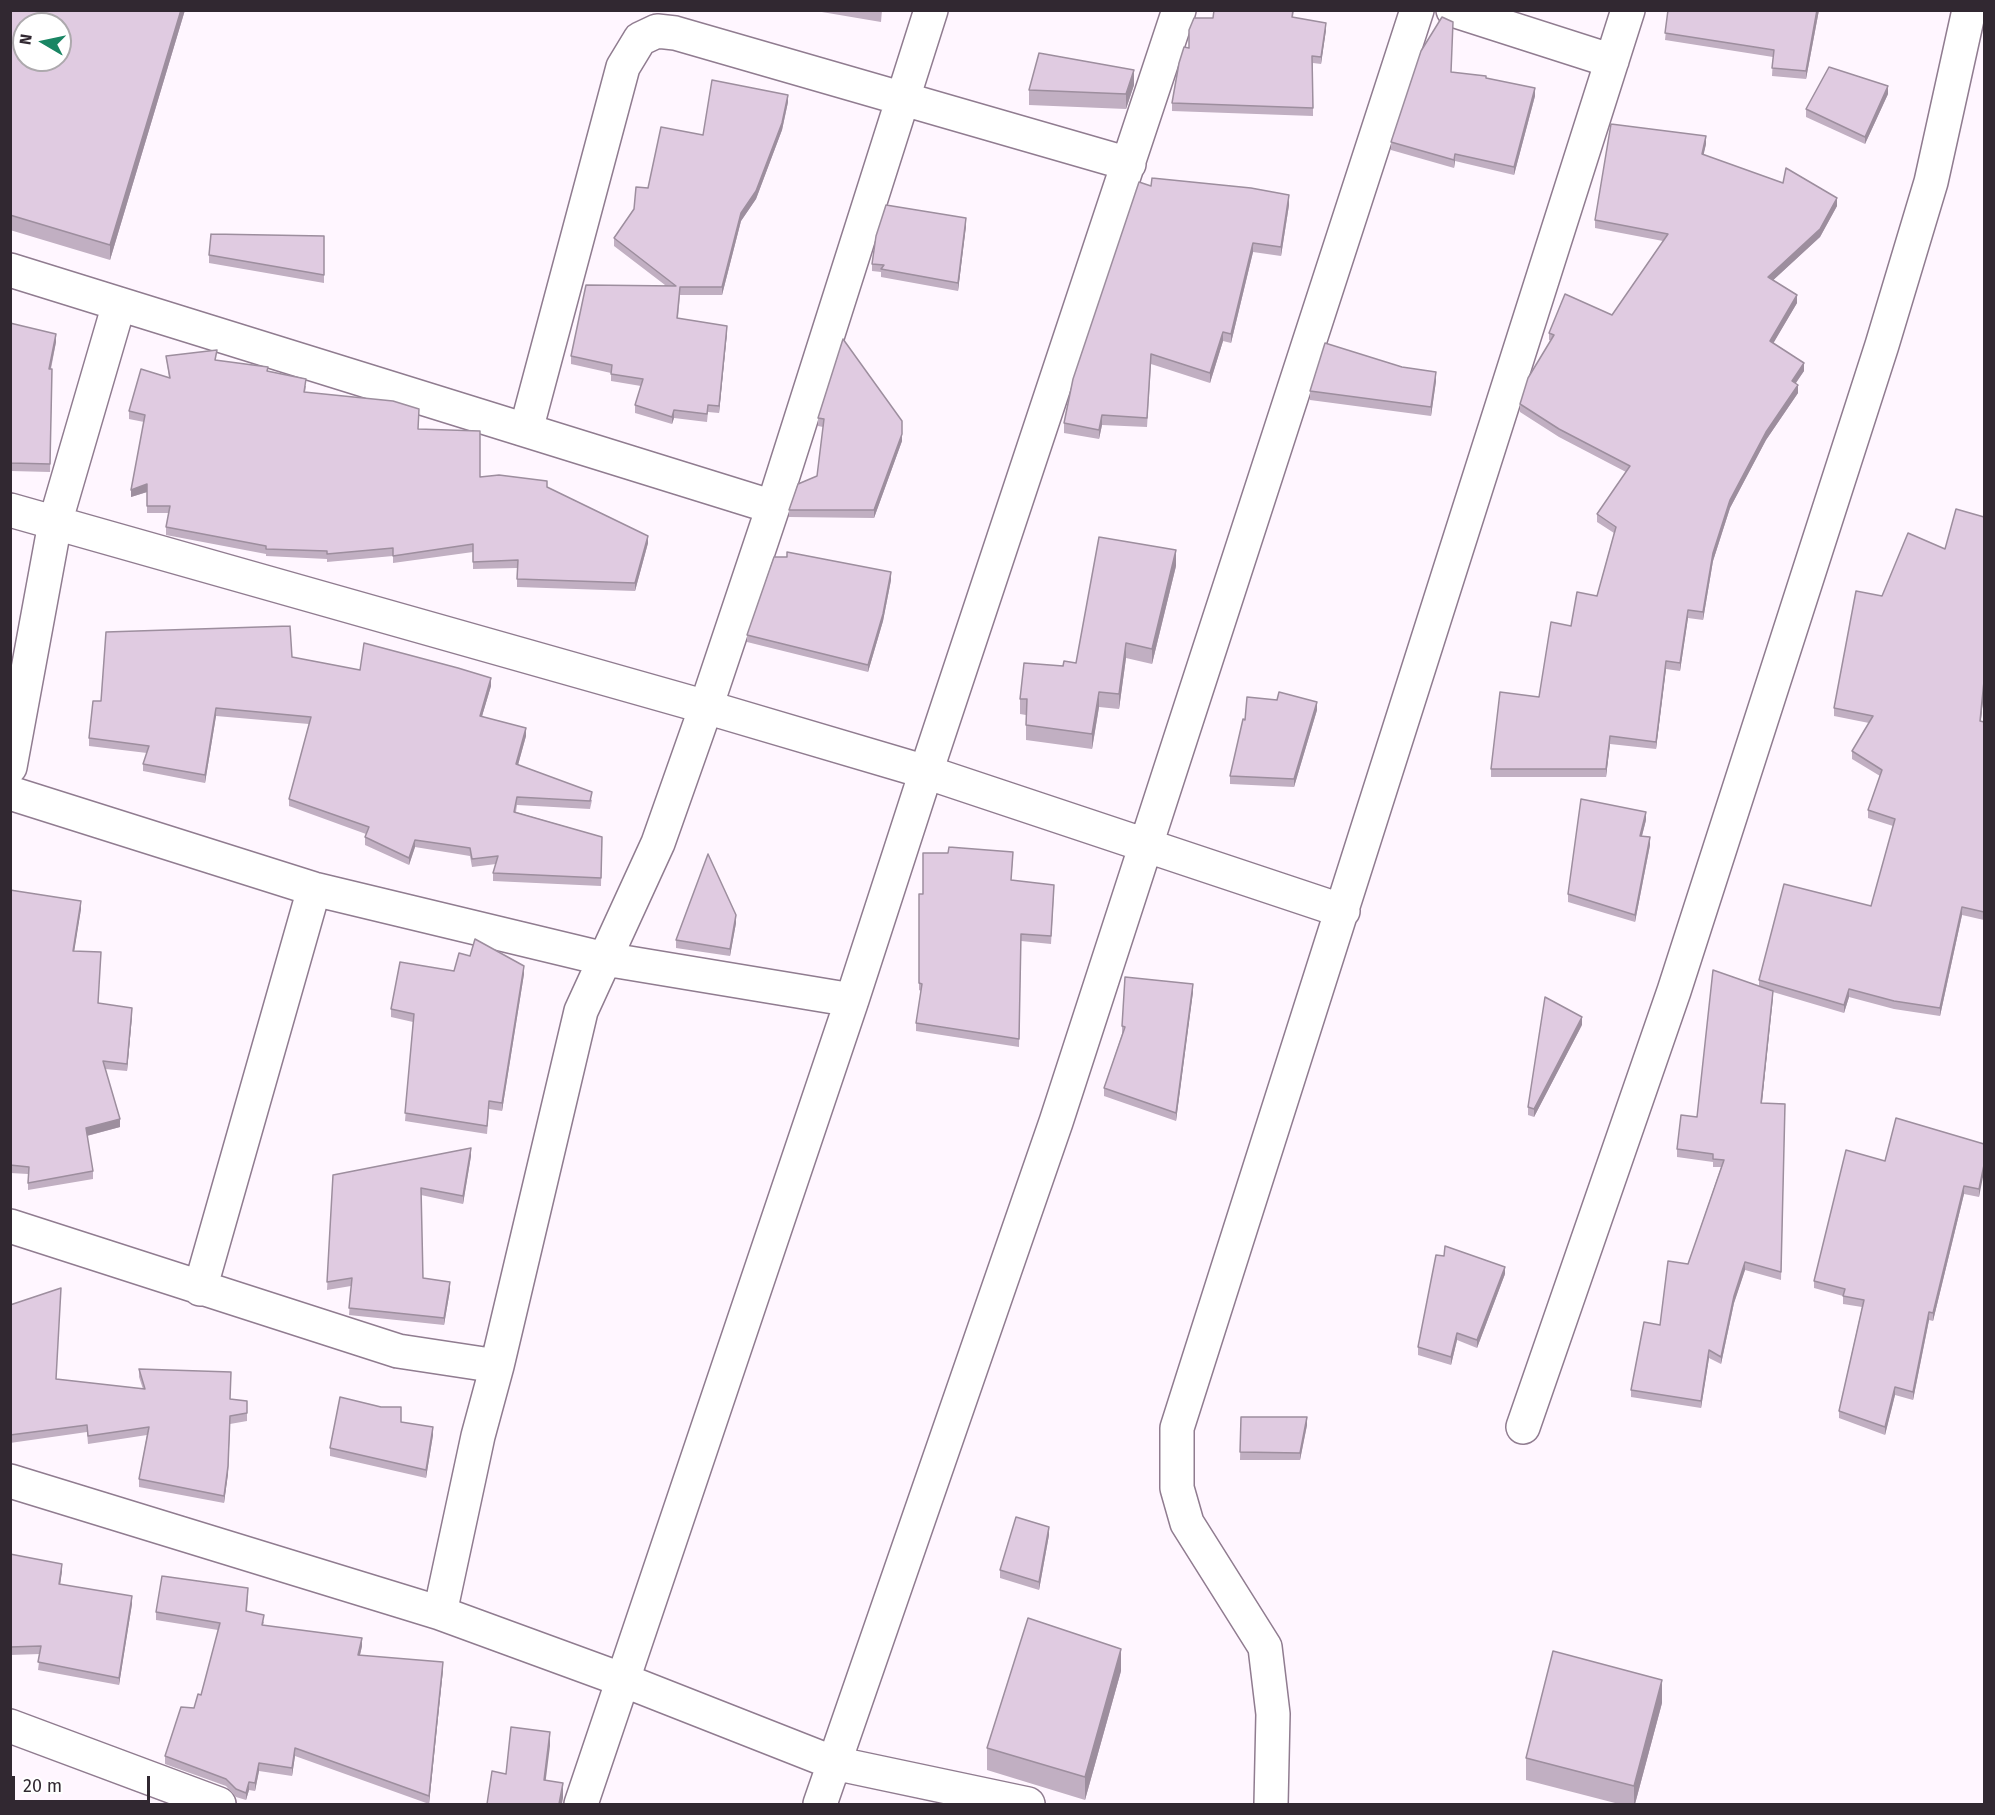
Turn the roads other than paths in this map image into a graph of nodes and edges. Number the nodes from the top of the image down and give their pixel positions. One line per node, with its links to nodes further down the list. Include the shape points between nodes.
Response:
1 (931, 10): 8 (street)
2 (1179, 10): 9 (street)
3 (1417, 10): 20 (street)
4 (1453, 10): 7 (street)
5 (1628, 10): 7 (street)
6 (1969, 10): 28 (street, via 1931,182 1882,345 1674,992)
7 (1612, 62): 22 (street)
8 (902, 98): 9 (street); 12 (street, via 675,33 657,31 640,39 623,67); 13 (street)
9 (1129, 164): 18 (street)
10 (10, 270): 11 (street)
11 (119, 304): 12 (street); 15 (street)
12 (526, 430): 13 (street)
13 (773, 507): 16 (street)
14 (10, 510): 15 (street)
15 (56, 523): 16 (street); 17 (street)
16 (706, 707): 18 (street); 23 (street, via 658,843)
17 (10, 767)
18 (926, 772): 20 (street); 24 (street)
19 (10, 793): 21 (street)
20 (1145, 845): 22 (street); 33 (street, via 1056,1122)
21 (314, 889): 23 (street); 26 (street)
22 (1343, 911): 38 (street, via 1177,1428 1177,1488 1186,1523 1265,1647 1273,1714)
23 (605, 959): 24 (street); 27 (street, via 581,1011)
24 (852, 1000): 31 (street)
25 (10, 1226): 26 (street)
26 (200, 1289): 27 (street, via 398,1351)
27 (497, 1366): 30 (street)
28 (1523, 1427)
29 (10, 1481): 30 (street)
30 (440, 1612): 31 (street)
31 (623, 1680): 33 (street); 35 (street)
32 (10, 1726): 34 (street)
33 (834, 1763): 36 (street); 37 (street)
34 (219, 1804)
35 (581, 1804)
36 (820, 1804)
37 (1028, 1804)
38 (1271, 1804)

